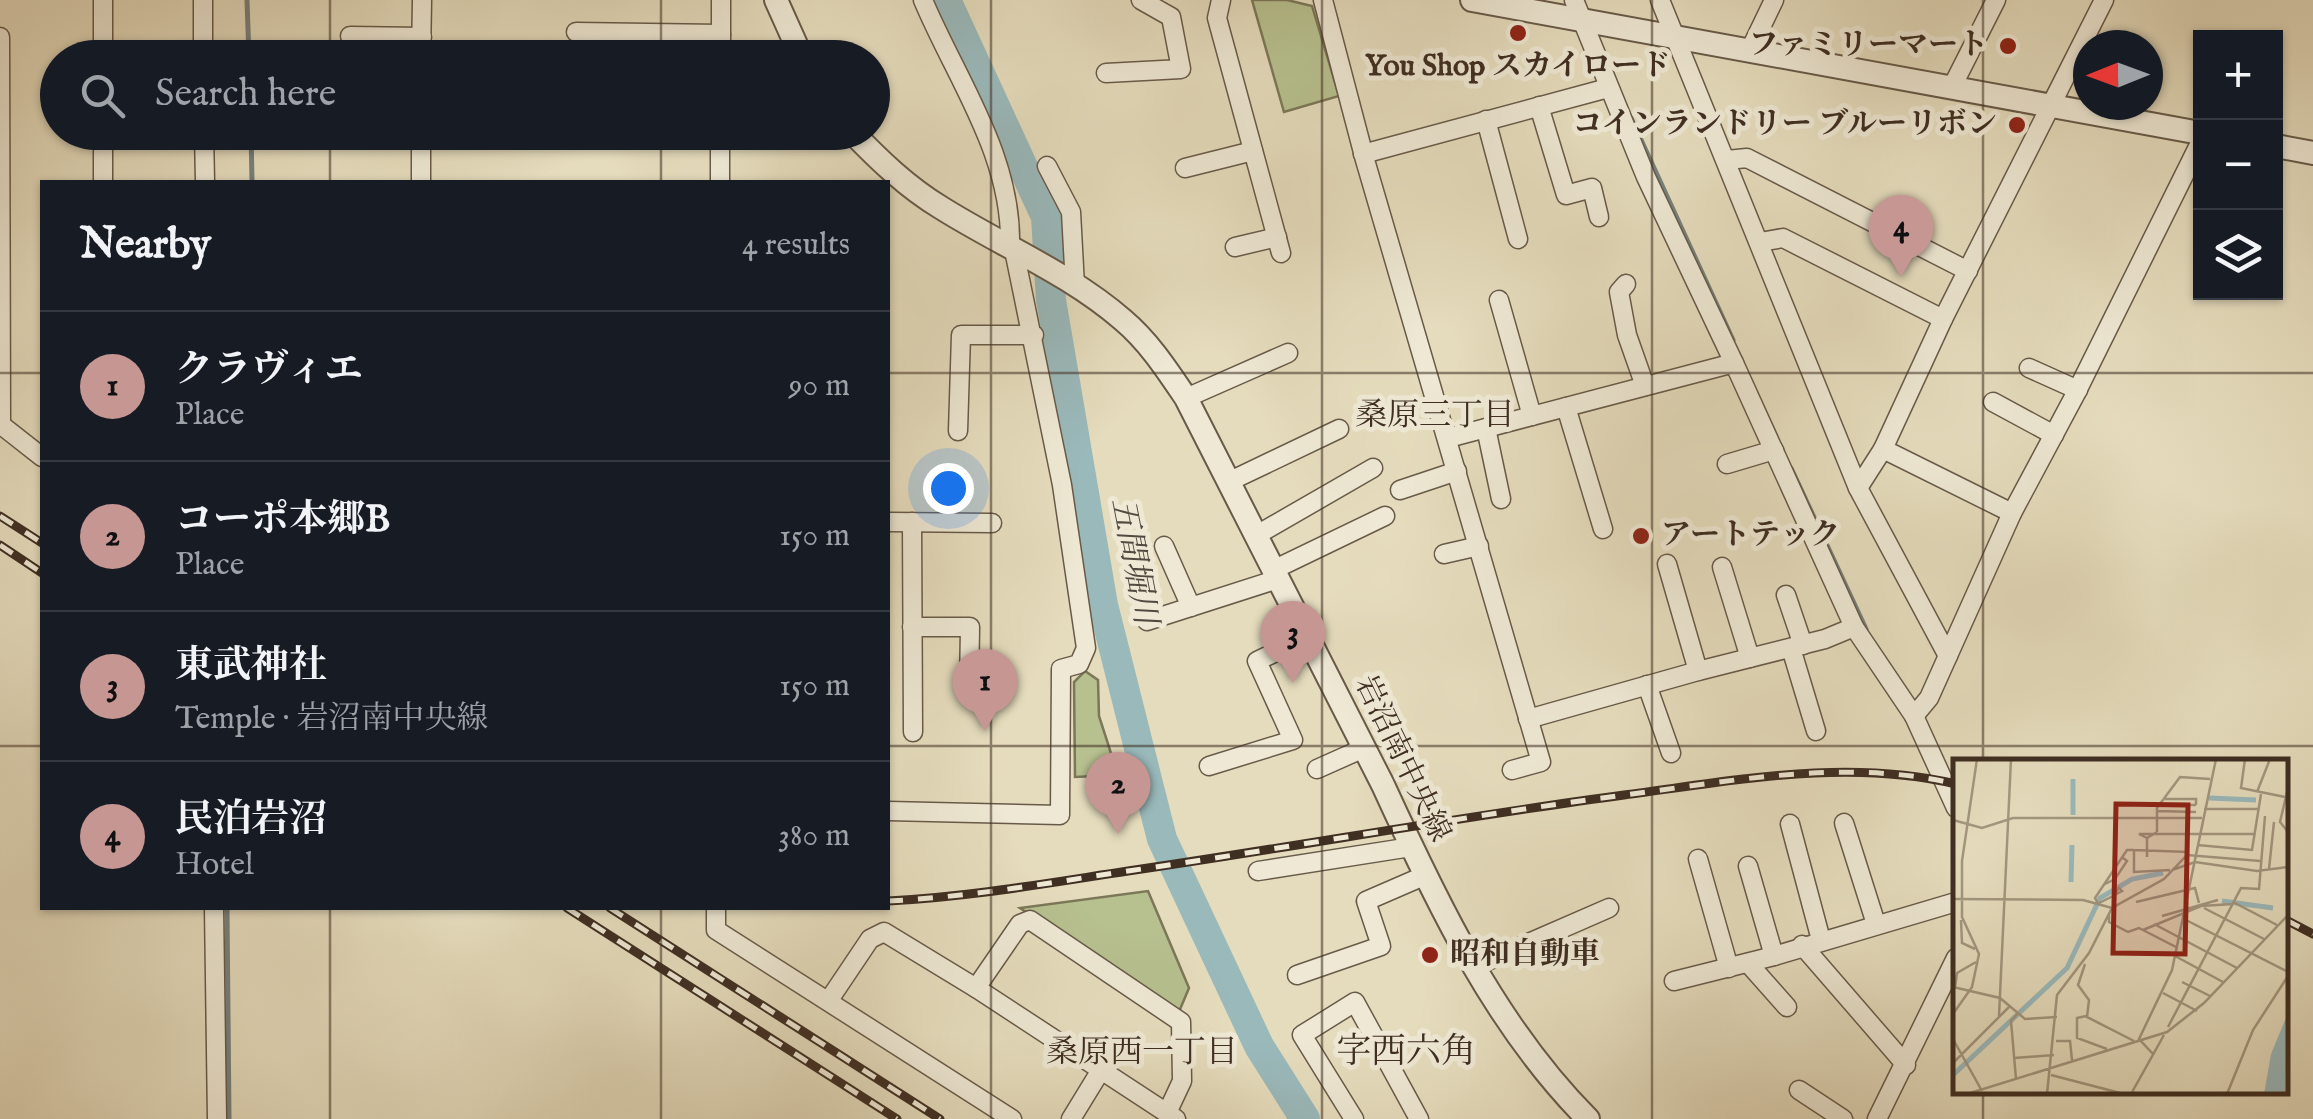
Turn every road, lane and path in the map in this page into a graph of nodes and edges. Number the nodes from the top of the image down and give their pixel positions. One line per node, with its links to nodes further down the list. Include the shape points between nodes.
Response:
1 (103, 0): 22 (street)
2 (203, 0): 23 (street)
3 (422, 0): 20 (street)
4 (721, 0): 17 (street)
5 (776, 0): 25 (street)
6 (923, 0): 55 (street, via 992,144)
7 (1141, 0): 27 (street, via 1171,17 1181,69)
8 (1221, 0): 40 (street, via 1217,18)
9 (1322, 0): 42 (street)
10 (1472, 0): 15 (street)
11 (1660, 0): 21 (street)
12 (1774, 0): 26 (street)
13 (1996, 0): 28 (street)
14 (2104, 0): 31 (street)
15 (1577, 9): 21 (street); 29 (street)
16 (576, 32): 17 (street)
17 (721, 34): 24 (street)
18 (350, 36): 20 (street)
19 (0, 37): 71 (street)
20 (422, 38)
21 (1678, 38): 26 (street); 44 (street)
22 (103, 40)
23 (203, 40)
24 (721, 40)
25 (794, 40)
26 (1750, 50): 28 (street)
27 (1106, 73)
28 (1952, 87): 31 (street)
29 (1608, 88): 30 (street); 63 (street)
30 (1539, 106): 32 (street); 51 (street, via 1566,195 1592,188)
31 (2051, 106): 33 (street); 56 (street)
32 (1486, 120): 42 (street); 52 (street)
33 (2193, 132)
34 (2283, 147): 41 (street)
35 (103, 150): 47 (street)
36 (204, 150): 48 (street)
37 (421, 150): 49 (street)
38 (720, 150): 50 (street)
39 (870, 150): 55 (street, via 938,206)
40 (1253, 152): 46 (street); 54 (street, via 1279,245)
41 (2313, 153)
42 (1364, 154): 76 (street)
43 (2193, 156): 66 (street)
44 (1727, 160): 53 (street); 56 (street, via 1748,158)
45 (1047, 166): 57 (street, via 1071,212)
46 (1185, 168)
47 (103, 180)
48 (204, 180)
49 (421, 180)
50 (720, 180)
51 (1599, 216)
52 (1518, 239)
53 (1760, 242): 60 (street, via 1784,238); 84 (street)
54 (1235, 247)
55 (1015, 250): 57 (street, 岩沼南中央線); 61 (street)
56 (1968, 271): 60 (street)
57 (1071, 284): 67 (street, 岩沼南中央線, via 1127,323)
58 (1626, 284): 65 (street, via 1618,292)
59 (1499, 300): 70 (street)
60 (1944, 319): 77 (street)
61 (1034, 335): 74 (street, via 961,334); 122 (street, via 1086,648 1079,664 1061,668 1060,815)
62 (1288, 353): 67 (street)
63 (1734, 364): 65 (street); 78 (street)
64 (2029, 368): 66 (street)
65 (1646, 386): 69 (street)
66 (2078, 390): 75 (street)
67 (1186, 398): 83 (street, 岩沼南中央線)
68 (1993, 402): 75 (street)
69 (1566, 407): 70 (street); 92 (street)
70 (1532, 416): 73 (street)
71 (0, 424): 79 (street)
72 (1338, 428): 83 (street)
73 (1486, 428): 76 (street); 86 (street)
74 (958, 431)
75 (2054, 435): 87 (street)
76 (1448, 438): 82 (street)
77 (1883, 448): 84 (street); 87 (street)
78 (1774, 450): 80 (street); 104 (street)
79 (40, 455)
80 (1727, 464)
81 (1373, 468): 93 (street)
82 (1458, 471): 85 (street); 95 (street)
83 (1228, 482): 93 (street, 岩沼南中央線)
84 (1858, 488): 107 (street)
85 (1400, 490)
86 (1502, 499)
87 (2012, 514): 107 (street)
88 (1385, 516): 99 (street)
89 (890, 522): 90 (street)
90 (912, 522): 91 (street); 103 (street)
91 (992, 523)
92 (1602, 529)
93 (1256, 536): 99 (street, 岩沼南中央線)
94 (1164, 546): 101 (street)
95 (1479, 546): 96 (street); 113 (street)
96 (1444, 554)
97 (1667, 564): 109 (street)
98 (1722, 566): 108 (street)
99 (1275, 575): 101 (street); 105 (street, 岩沼南中央線)
100 (1786, 596): 106 (street)
101 (1191, 607): 102 (street)
102 (1147, 621)
103 (912, 627): 111 (street, via 970,626); 115 (street)
104 (1854, 627): 106 (street); 112 (street)
105 (1307, 637): 116 (street, 岩沼南中央線); 118 (street, via 1257,660 1293,740)
106 (1797, 646): 108 (street); 114 (street)
107 (1948, 656): 112 (street)
108 (1750, 658): 109 (street)
109 (1698, 671): 110 (street)
110 (1647, 685): 113 (street); 117 (street)
111 (969, 690)
112 (1914, 716): 121 (street)
113 (1528, 719): 120 (street, via 1541,762)
114 (1816, 731)
115 (913, 732)
116 (1364, 748): 119 (street); 125 (street, 岩沼南中央線)
117 (1671, 753)
118 (1209, 766)
119 (1317, 769)
120 (1512, 770)
121 (1953, 801)
122 (890, 811)
123 (1844, 823): 134 (street)
124 (1790, 824): 135 (street)
125 (1411, 847): 128 (street); 129 (street, 岩沼南中央線)
126 (1698, 860): 140 (street)
127 (1748, 866): 136 (street)
128 (1258, 871)
129 (1426, 875): 139 (street, 岩沼南中央線); 141 (street, via 1366,902 1381,946)
130 (1953, 903): 134 (street)
131 (1610, 908): 139 (street)
132 (214, 910): 150 (street)
133 (716, 910): 144 (street, via 716,930)
134 (1876, 924): 135 (street)
135 (1812, 943): 136 (street); 146 (street)
136 (1774, 956): 137 (street)
137 (1748, 963): 140 (street); 145 (street)
138 (1953, 964): 146 (street)
139 (1476, 966): 155 (street, 岩沼南中央線, via 1514,1032)
140 (1729, 968): 142 (street)
141 (1297, 974)
142 (1674, 981)
143 (976, 988): 144 (street, via 879,932); 147 (street); 149 (street, via 1020,924 1030,920 1181,1022 1182,1081)
144 (830, 1000): 151 (street)
145 (1787, 1007)
146 (1906, 1064): 157 (street)
147 (1101, 1070): 149 (street); 152 (street)
148 (1799, 1090): 156 (street)
149 (1172, 1116)
150 (216, 1119)
151 (1012, 1119)
152 (1071, 1119)
153 (1354, 1119): 154 (street, via 1302,1036 1355,1002)
154 (1419, 1119)
155 (1588, 1119)
156 (1843, 1119)
157 (1876, 1119)

